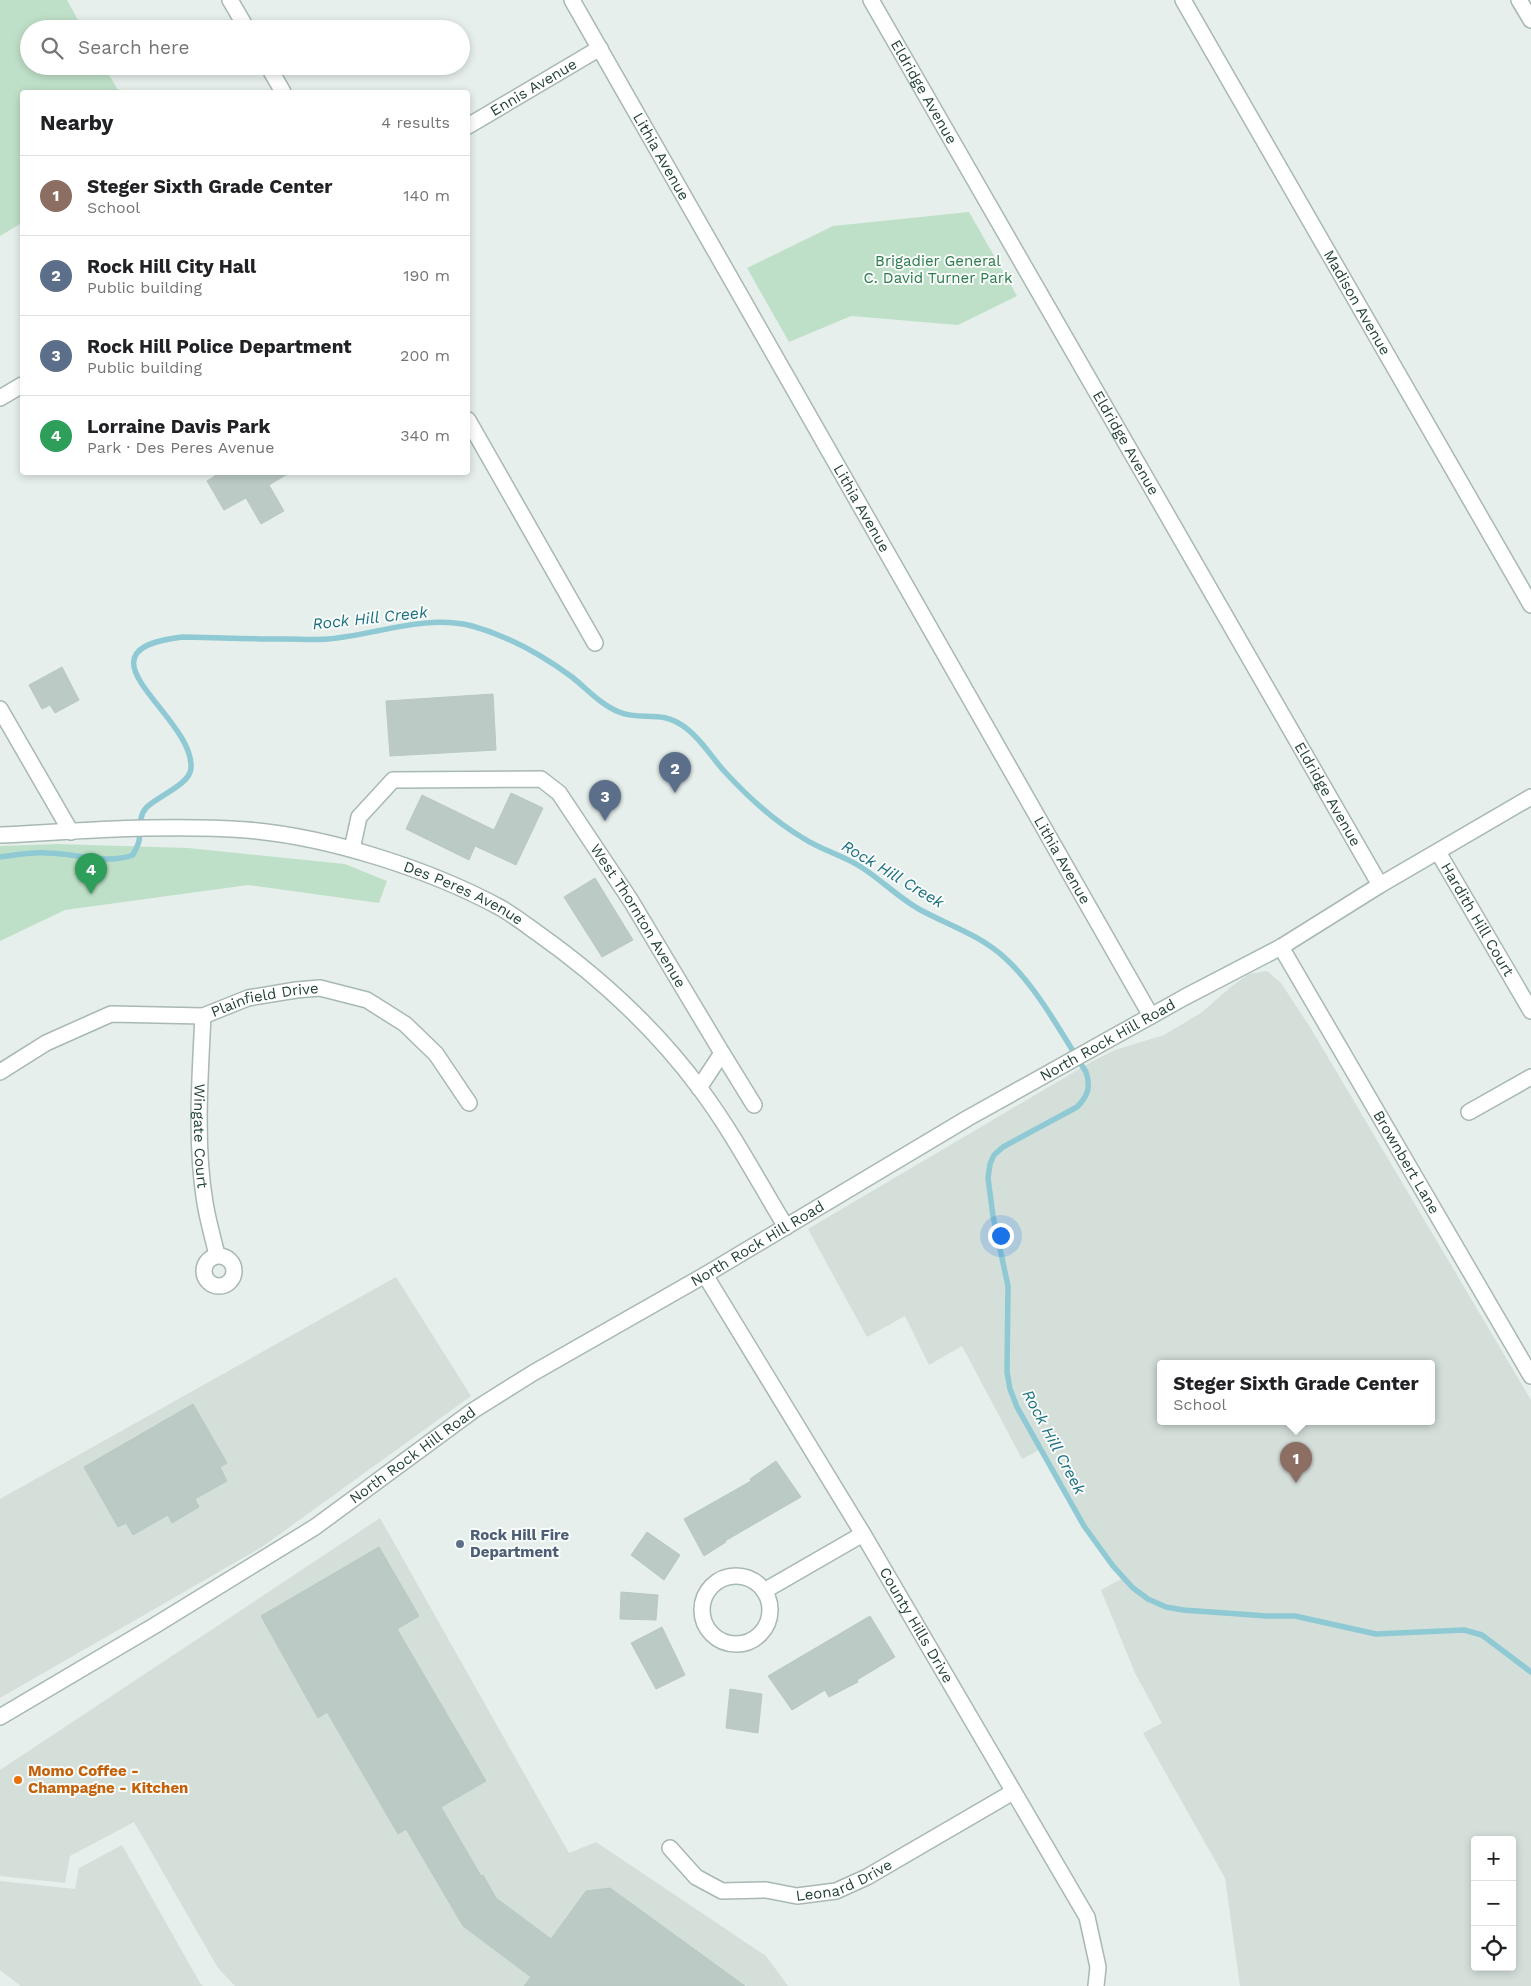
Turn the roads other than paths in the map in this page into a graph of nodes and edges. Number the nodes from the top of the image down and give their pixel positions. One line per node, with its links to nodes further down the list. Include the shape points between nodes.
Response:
1 (230, 0): 6 (street)
2 (572, 0): 8 (street, Lithia Avenue)
3 (871, 0): 23 (street, Eldridge Avenue)
4 (1183, 0): 15 (street, Madison Avenue)
5 (1519, 0): 7 (street)
6 (242, 20)
7 (1531, 20)
8 (600, 48): 11 (street, Ennis Avenue); 27 (street, Lithia Avenue)
9 (273, 75): 10 (street)
10 (282, 90)
11 (470, 125)
12 (20, 386): 13 (street)
13 (0, 398)
14 (470, 424): 16 (street)
15 (1531, 605)
16 (594, 643)
17 (0, 709): 19 (street)
18 (1531, 797): 22 (street, North Rock Hill Road)
19 (71, 832): 20 (street, Des Peres Avenue); 21 (street, Des Peres Avenue, via 248,830)
20 (0, 835)
21 (352, 849): 28 (street, West Thornton Avenue, via 358,817 393,780 541,779 559,793 631,901); 31 (street, Des Peres Avenue, via 434,877 502,908 566,953 629,1009)
22 (1438, 852): 23 (street, North Rock Hill Road); 25 (street, Hardith Hill Court)
23 (1380, 885): 24 (street, North Rock Hill Road)
24 (1281, 947): 27 (street, North Rock Hill Road); 38 (street, Brownbert Lane)
25 (1531, 1011)
26 (203, 1016): 29 (street, Plainfield Drive, via 111,1014 46,1043); 32 (street, Plainfield Drive, via 248,998 296,990 320,988 366,1000 405,1024 436,1054); 36 (street, Wingate Court, via 201,1162 205,1202)
27 (1151, 1016): 35 (street, North Rock Hill Road, via 865,1178)
28 (722, 1053): 31 (street); 33 (street, West Thornton Avenue)
29 (0, 1072)
30 (1531, 1078): 34 (street)
31 (699, 1088): 35 (street, Des Peres Avenue)
32 (469, 1103)
33 (754, 1105)
34 (1469, 1112)
35 (786, 1227): 37 (street, North Rock Hill Road)
36 (217, 1255)
37 (705, 1275): 39 (street, County Hills Drive); 41 (street, North Rock Hill Road, via 533,1373 474,1410 316,1527)
38 (1531, 1376)
39 (863, 1534): 40 (street); 42 (street, County Hills Drive)
40 (764, 1590): 40 (street, via 754,1581 742,1577 728,1577 716,1583 707,1592 703,1605 703,1618 709,1630 718,1639 731,1644 756,1638 770,1616)
41 (0, 1717)
42 (1014, 1792): 43 (street, Leonard Drive, via 867,1877 836,1891 797,1896 766,1890 722,1891 696,1877); 44 (street, County Hills Drive, via 1087,1917 1098,1967)
43 (670, 1848)
44 (1096, 1986)

